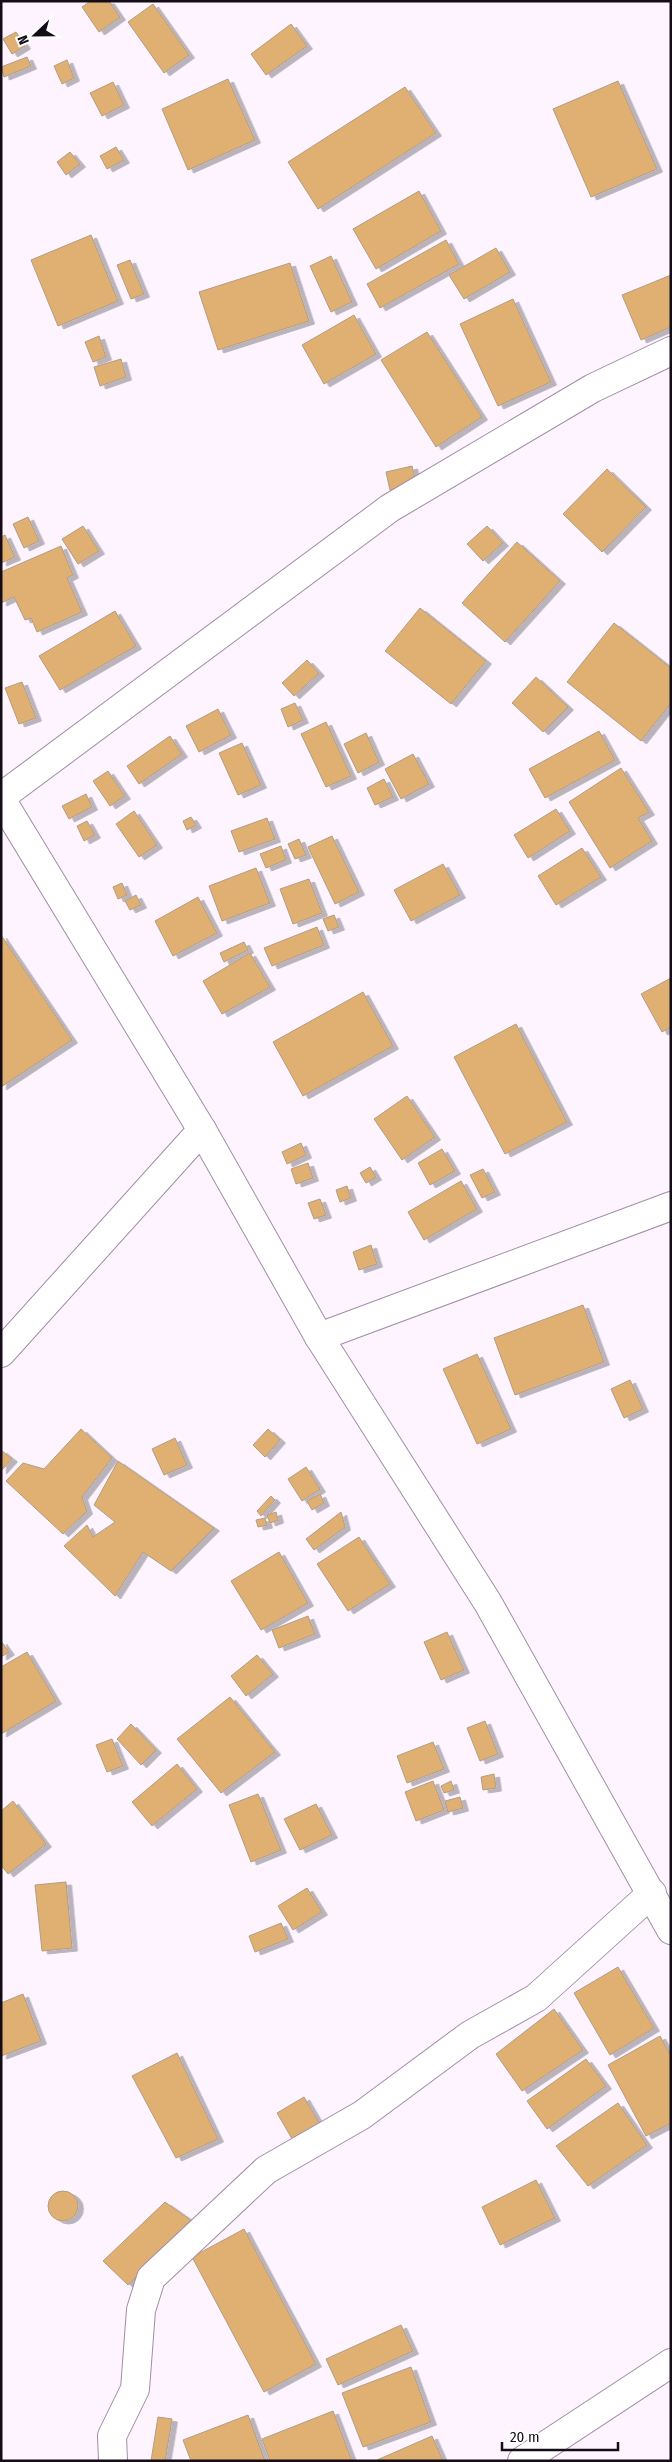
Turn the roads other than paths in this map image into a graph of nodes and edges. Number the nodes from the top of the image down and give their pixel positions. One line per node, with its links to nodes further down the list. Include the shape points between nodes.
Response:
1 (671, 352): 2 (street, via 593,388 390,508)
2 (1, 798): 3 (street)
3 (202, 1130): 5 (street); 6 (street)
4 (671, 1206): 5 (street)
5 (320, 1337): 7 (street, via 488,1603)
6 (1, 1353)
7 (652, 1893): 8 (street); 10 (street, via 536,1998 470,2035 362,2115 266,2170 151,2278 142,2310 135,2389 112,2436)
8 (671, 1930)
9 (671, 2363): 11 (street)
10 (113, 2461)
11 (522, 2461)

